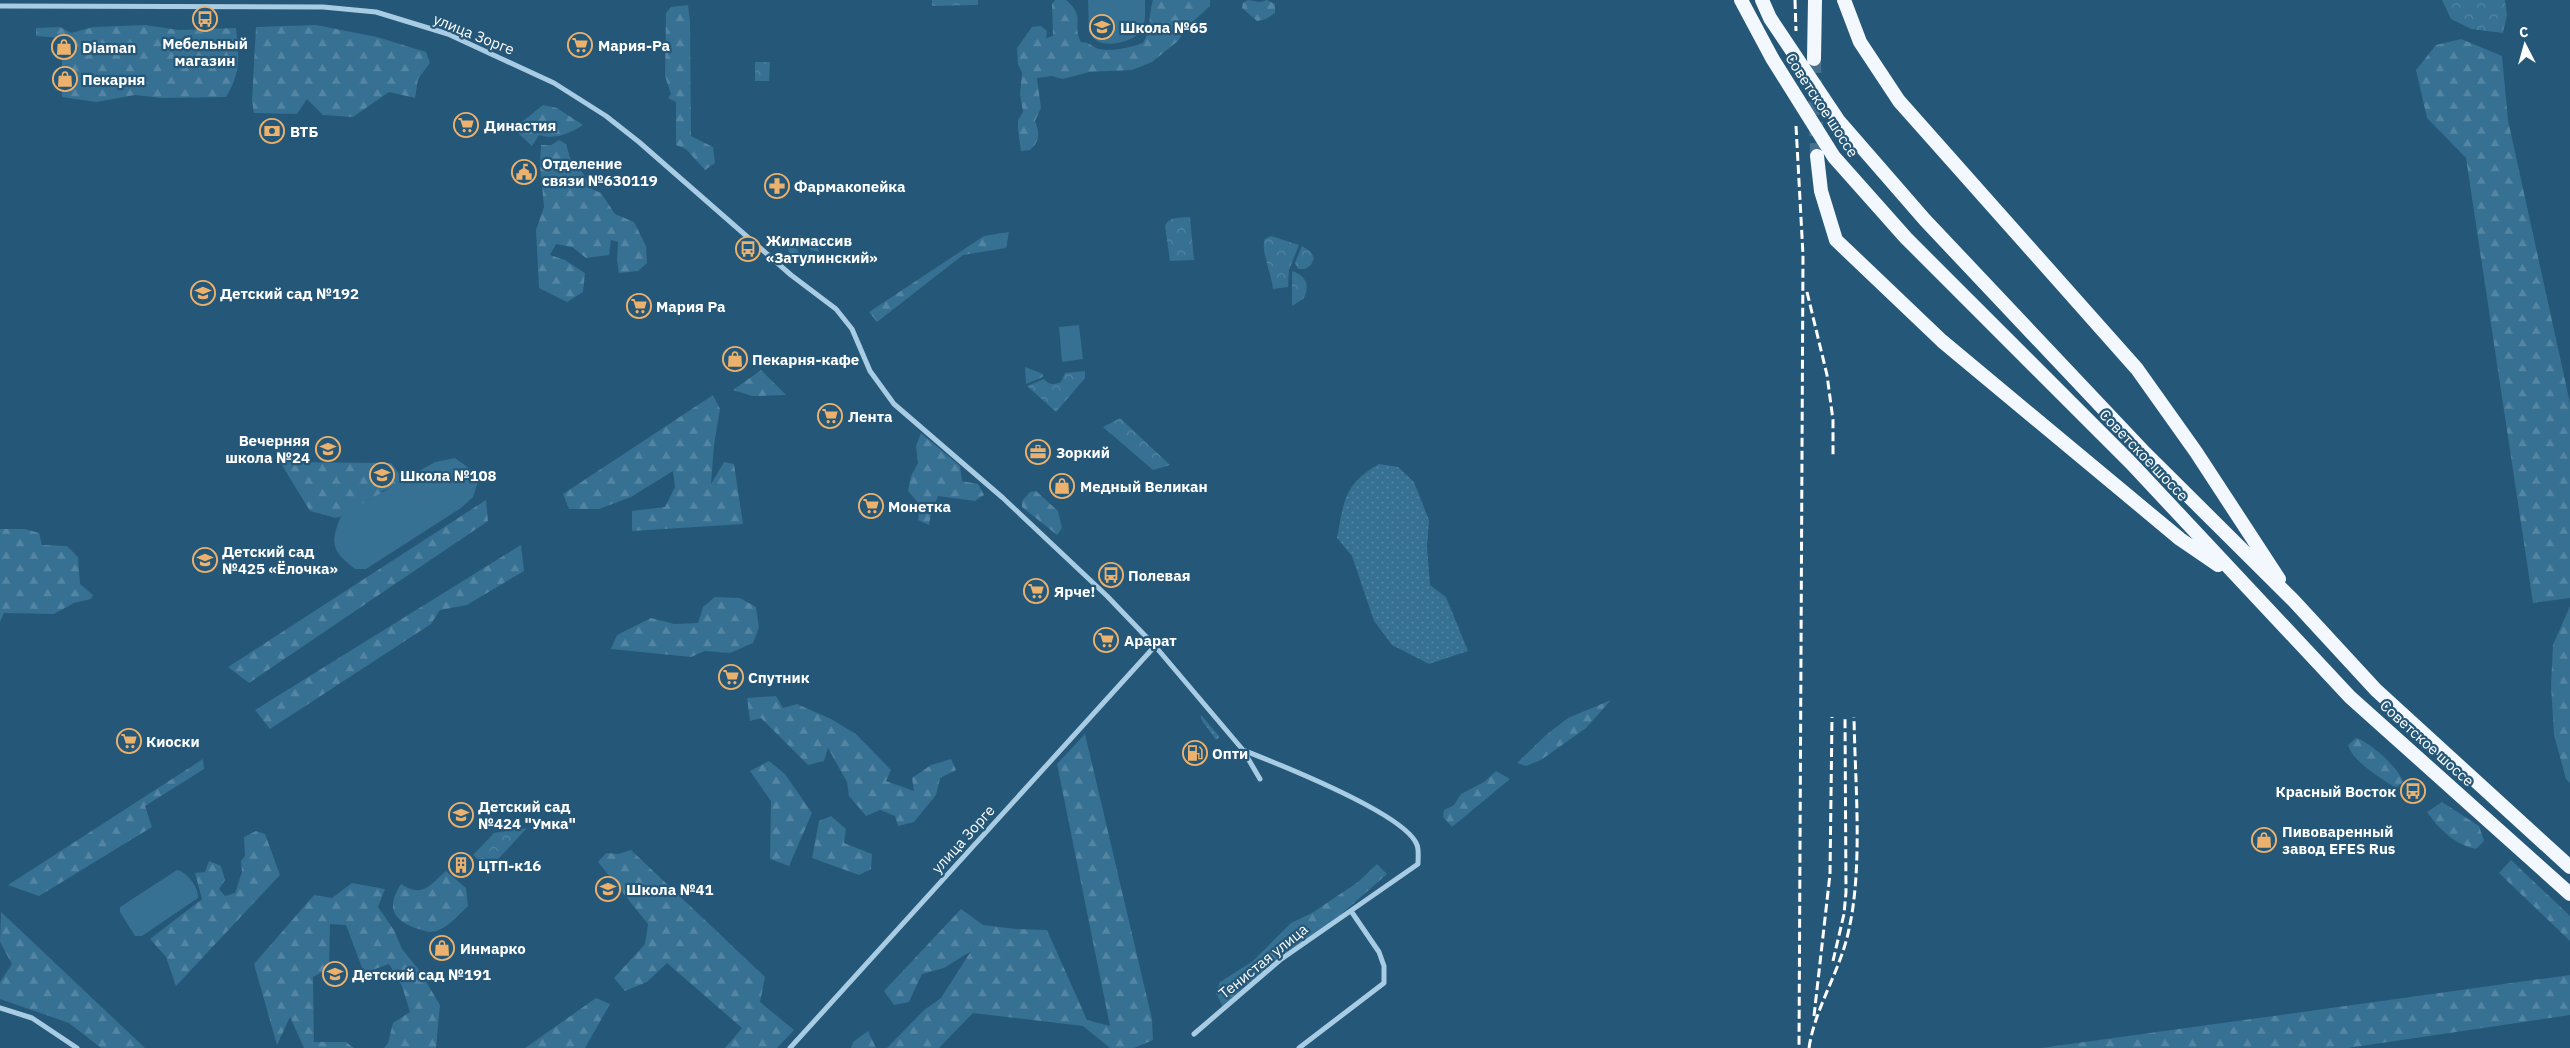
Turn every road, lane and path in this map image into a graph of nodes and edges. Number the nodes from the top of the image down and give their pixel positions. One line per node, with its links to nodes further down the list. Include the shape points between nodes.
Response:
1 (1741, 0): 8 (highway, Советское шоссе, via 1772,58 1834,158 1906,238 2131,463)
2 (1762, 0): 9 (highway, Советское шоссе, via 1770,18 1838,120 1925,220 2138,446)
3 (1815, 0): 6 (highway)
4 (1844, 0): 9 (highway, via 1860,42 1899,101 2138,369)
5 (0, 6): 10 (street, улица Зорге, via 323,7 376,12 448,34 543,77 606,116 639,142 791,275 836,309 852,329 870,371 894,404 1003,498)
6 (1814, 60)
7 (1817, 156): 8 (highway, via 1821,191 1836,240 1942,341 2180,538)
8 (2239, 579): 12 (highway, Советское шоссе)
9 (2293, 600): 11 (highway, Советское шоссе)
10 (1155, 646): 13 (street, улица Зорге); 21 (street, улица Зорге)
11 (2376, 690): 12 (highway); 15 (highway, Советское шоссе)
12 (2360, 706): 16 (highway, Советское шоссе)
13 (1243, 750): 14 (street, улица Зорге); 17 (street, Тенистая улица, via 1296,771 1392,819 1412,836 1418,845 1418,864)
14 (1260, 779)
15 (2570, 866)
16 (2570, 894)
17 (1351, 911): 19 (street, Тенистая улица, via 1280,960); 22 (street, via 1379,952 1384,966 1384,982)
18 (0, 1008): 20 (street, via 32,1018)
19 (1194, 1034)
20 (77, 1048)
21 (790, 1048)
22 (1299, 1048)

